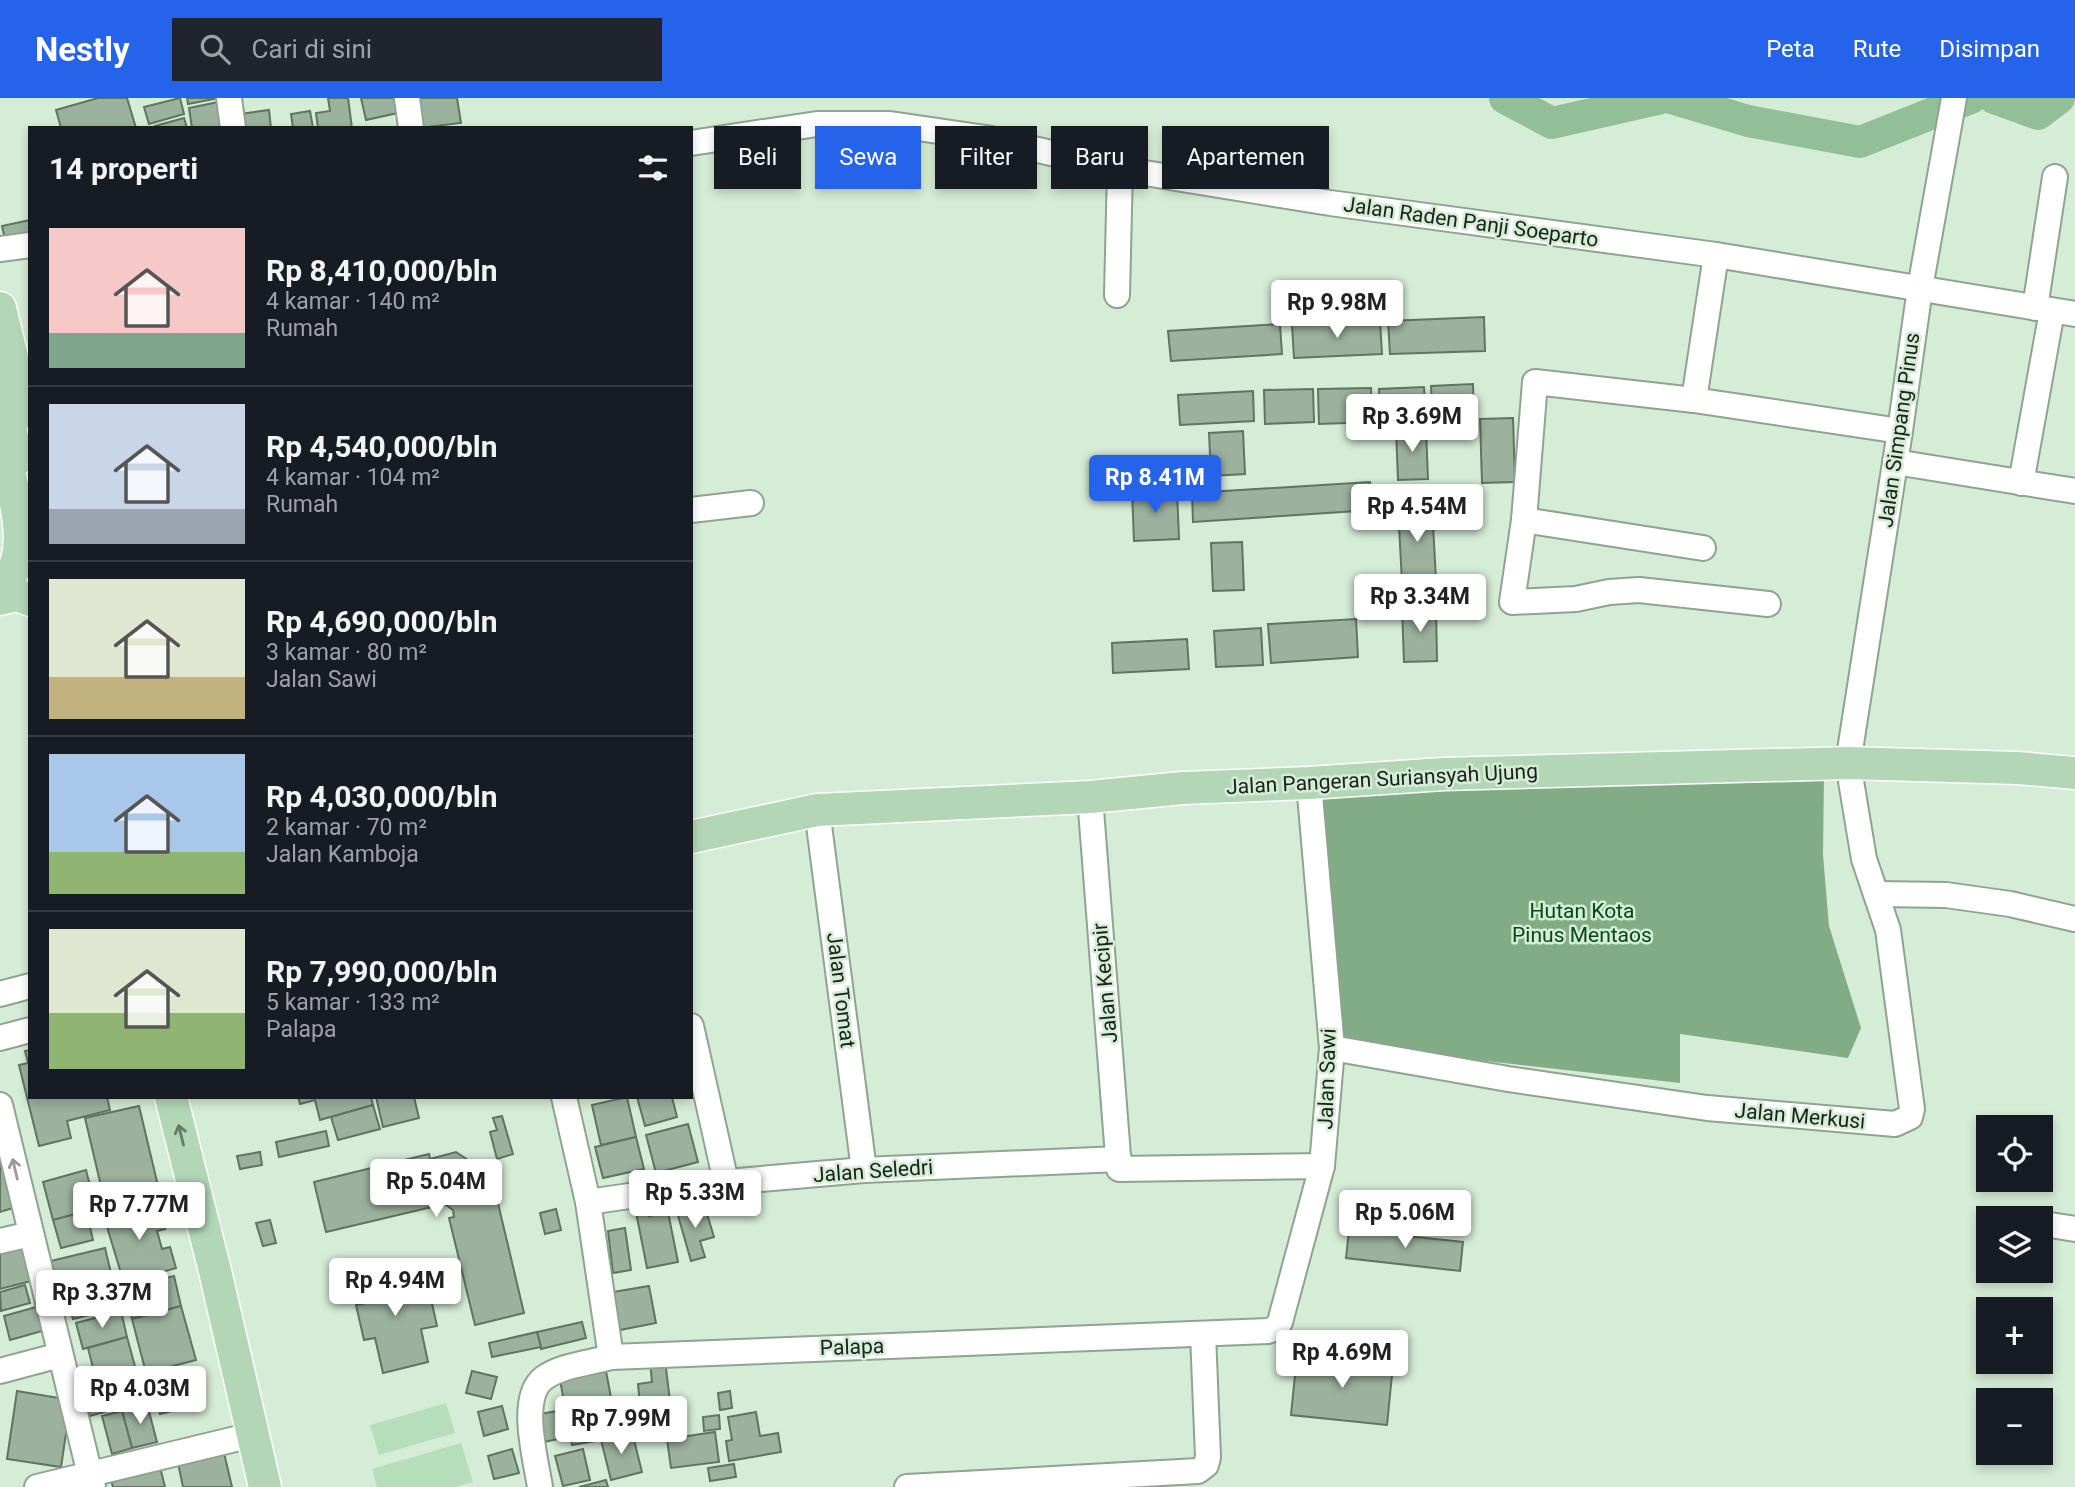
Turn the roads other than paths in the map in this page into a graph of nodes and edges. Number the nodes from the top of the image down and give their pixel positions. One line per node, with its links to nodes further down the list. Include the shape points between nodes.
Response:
1 (229, 98): 4 (street)
2 (407, 98): 5 (street)
3 (1954, 98): 14 (street, Jalan Simpang Pinus)
4 (233, 126)
5 (411, 126)
6 (693, 144): 7 (street, Jalan Raden Panji Soeparto, via 817,124 890,124)
7 (1051, 153)
8 (1148, 174): 13 (street, Jalan Raden Panji Soeparto, via 1330,203)
9 (2055, 177): 17 (street)
10 (1120, 189): 15 (street)
11 (28, 245): 12 (street)
12 (0, 249)
13 (1716, 254): 14 (street, Jalan Raden Panji Soeparto); 19 (street)
14 (1920, 288): 17 (street, Jalan Raden Panji Soeparto); 21 (street, Jalan Simpang Pinus)
15 (1117, 295)
16 (0, 308): 20 (main road)
17 (2054, 311): 24 (street)
18 (0, 386): 27 (main road)
19 (1694, 400): 21 (street); 29 (street, via 1535,382)
20 (28, 422)
21 (1900, 432): 23 (street, Jalan Simpang Pinus)
22 (0, 439): 31 (main road, via 22,543)
23 (1895, 462): 24 (street); 35 (street, Jalan Simpang Pinus)
24 (2021, 483): 25 (street)
25 (2075, 492)
26 (751, 503): 28 (street)
27 (28, 506)
28 (693, 510)
29 (1524, 520): 30 (street); 34 (street, via 1513,602 1639,590)
30 (1703, 548)
31 (0, 589)
32 (0, 599): 33 (main road)
33 (28, 599)
34 (1768, 604)
35 (1848, 763): 36 (main road, Jalan Pangeran Suriansyah Ujung); 37 (main road, Jalan Pangeran Suriansyah Ujung, via 1500,771); 41 (street, Jalan Merkusi, via 1864,859)
36 (2075, 774)
37 (1309, 783): 38 (main road, Jalan Pangeran Suriansyah Ujung); 48 (street, Jalan Sawi)
38 (1090, 797): 39 (main road, Jalan Pangeran Suriansyah Ujung); 53 (street, Jalan Kecipir)
39 (817, 810): 40 (main road, Jalan Pangeran Suriansyah Ujung); 55 (street, Jalan Tomat)
40 (693, 837)
41 (1876, 894): 42 (street, via 1946,895); 48 (street, Jalan Merkusi, via 1888,930 1912,1109 1903,1122 1707,1108)
42 (2075, 919)
43 (28, 987): 44 (street)
44 (0, 994)
45 (28, 1031): 47 (street)
46 (693, 1035): 56 (street)
47 (0, 1038)
48 (1332, 1048): 54 (street, Jalan Sawi)
49 (172, 1099): 57 (main road, one-way to 49)
50 (194, 1099): 57 (main road)
51 (564, 1099): 58 (street)
52 (0, 1105): 61 (street, one-way to 52)
53 (1119, 1164): 54 (street, Jalan Seledri); 55 (street, Jalan Seledri)
54 (1322, 1166): 64 (street, Jalan Sawi)
55 (864, 1170): 56 (street, Jalan Seledri)
56 (726, 1182): 58 (street, Jalan Seledri)
57 (207, 1197): 63 (main road)
58 (588, 1202): 67 (street)
59 (2053, 1225): 60 (street)
60 (2075, 1229)
61 (31, 1234): 62 (street); 66 (street)
62 (0, 1241)
63 (225, 1269): 69 (main road); 74 (main road)
64 (1276, 1328): 65 (street, Palapa)
65 (1203, 1334): 67 (street, Palapa); 71 (street, via 1206,1465 1198,1471)
66 (60, 1355): 68 (street); 70 (street)
67 (611, 1357): 75 (street, Palapa, via 542,1379 530,1400)
68 (0, 1371)
69 (252, 1436): 70 (street); 73 (main road)
70 (91, 1480): 72 (street)
71 (1083, 1482): 76 (street)
72 (37, 1487)
73 (265, 1487)
74 (286, 1487)
75 (540, 1487)
76 (907, 1487)

